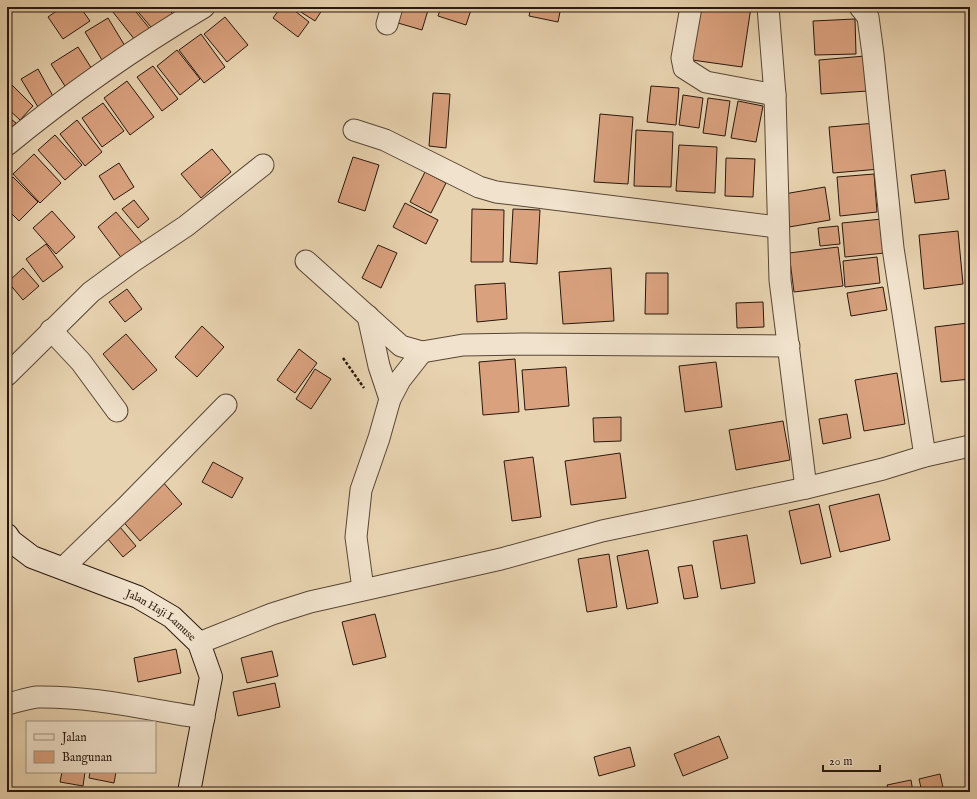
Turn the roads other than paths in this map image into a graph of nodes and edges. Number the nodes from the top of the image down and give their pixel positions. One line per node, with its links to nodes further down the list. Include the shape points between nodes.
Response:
1 (204, 7): 7 (street, via 54,107)
2 (691, 7): 5 (street, via 682,58 684,68 706,82)
3 (768, 7): 5 (street)
4 (860, 7): 20 (street, via 868,17 893,248)
5 (775, 95): 9 (street)
6 (354, 130): 9 (street, via 385,140 479,187 496,192)
7 (7, 145)
8 (263, 165): 12 (street, via 186,226 91,292)
9 (777, 227): 13 (street, via 780,280)
10 (306, 261): 11 (street)
11 (368, 316): 14 (street, via 401,346); 16 (street, via 379,366)
12 (50, 330): 15 (street); 18 (street, via 80,362)
13 (789, 346): 14 (street, via 516,344 463,345); 21 (street)
14 (422, 352): 16 (street, via 400,380)
15 (7, 375)
16 (390, 399): 24 (street, via 361,490 357,518 356,538)
17 (226, 405): 23 (street)
18 (117, 411)
19 (970, 446): 20 (street)
20 (925, 456): 21 (street)
21 (806, 488): 24 (street, via 602,531 501,559)
22 (7, 535): 23 (street, Jalan Haji Lamuse, via 10,541 32,557)
23 (63, 568): 25 (street, Jalan Haji Lamuse, via 138,597 172,617)
24 (363, 589): 25 (street, via 272,614)
25 (199, 643): 27 (street, Jalan Haji Lamuse, via 211,677)
26 (7, 704): 27 (street, via 35,697 68,699 137,706)
27 (204, 718): 28 (street, Jalan Haji Lamuse)
28 (189, 792)

